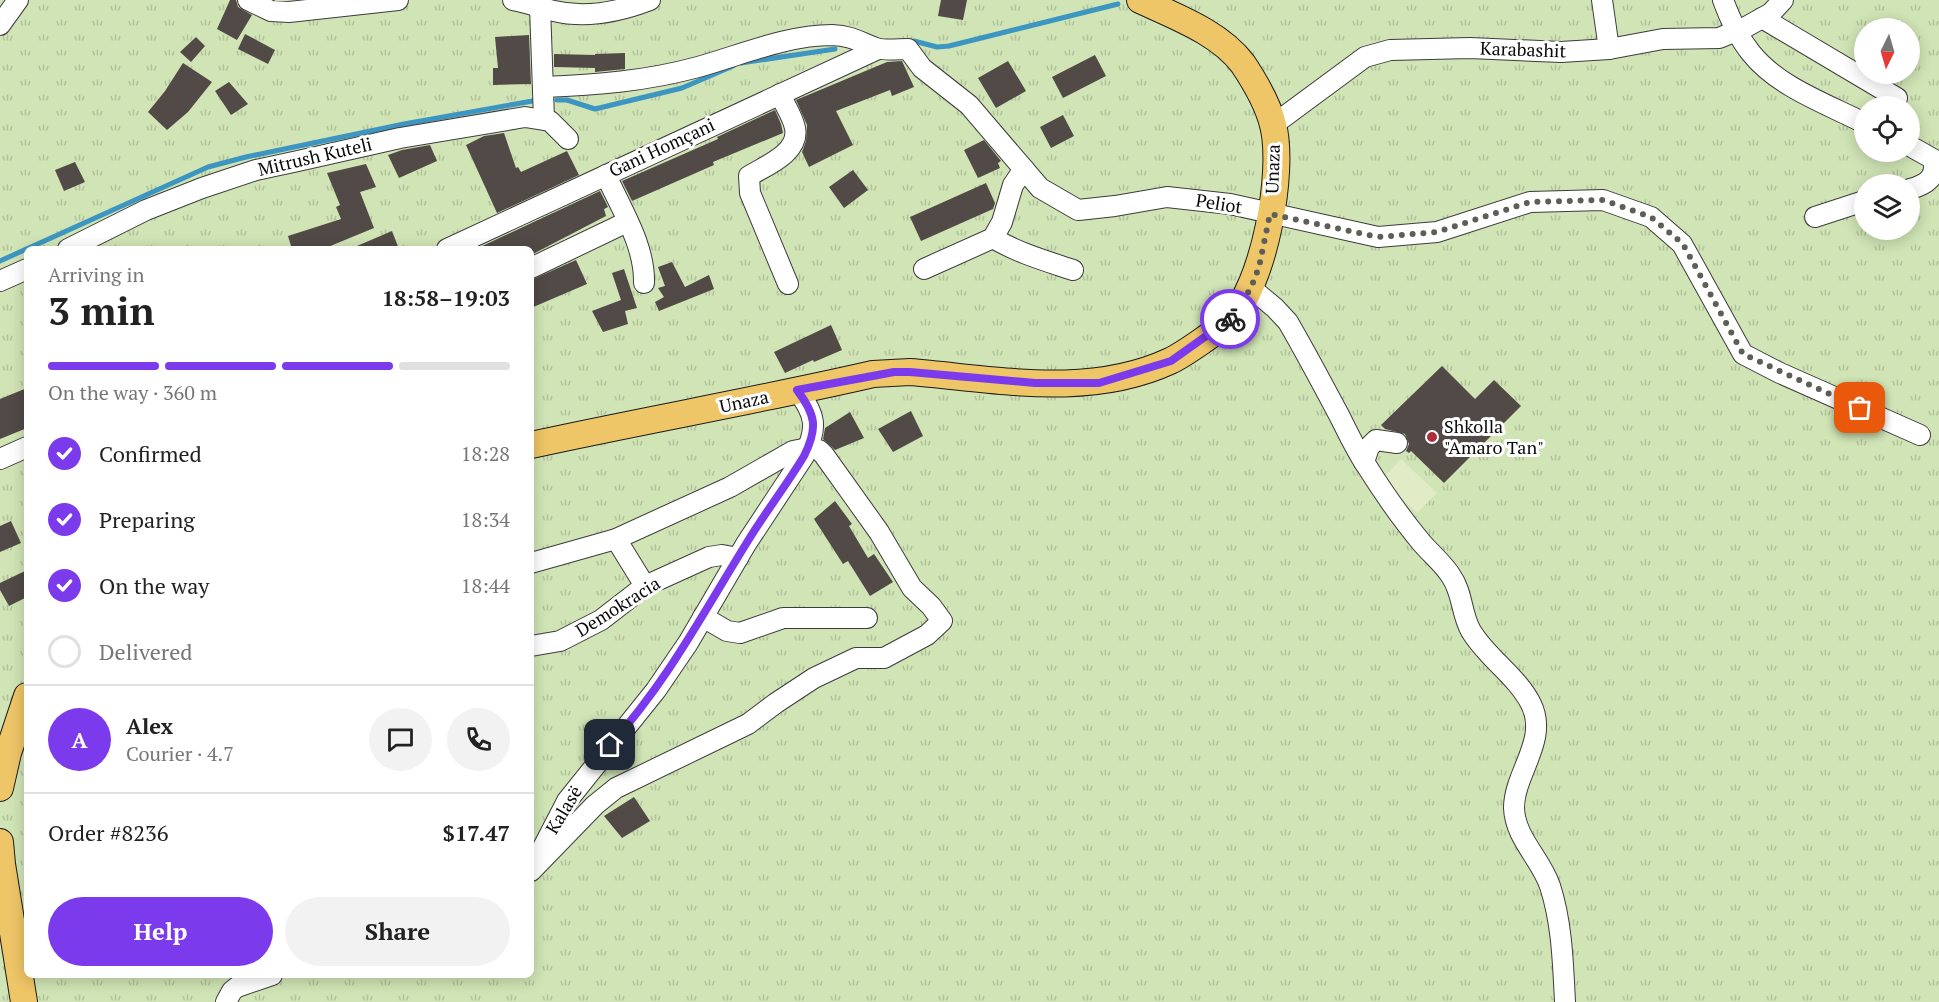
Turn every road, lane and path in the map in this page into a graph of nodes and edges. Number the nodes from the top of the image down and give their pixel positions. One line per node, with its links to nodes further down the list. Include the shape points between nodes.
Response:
1 (18, 0): 12 (street)
2 (248, 0): 3 (street, via 271,11 289,12)
3 (398, 0)
4 (513, 0): 10 (street)
5 (651, 0): 10 (street, via 594,15)
6 (1140, 0): 21 (main road, Unaza, via 1202,29 1241,62)
7 (1602, 0): 15 (street)
8 (1723, 0): 13 (street)
9 (1783, 2): 11 (street, Karabashit)
10 (540, 7): 16 (street)
11 (1762, 18): 13 (street, Karabashit); 18 (street)
12 (0, 25)
13 (1736, 32): 15 (street, Karabashit, via 1719,38 1663,39); 19 (street, via 1751,54 1788,84)
14 (878, 48): 16 (street, via 860,39 831,35 752,49 699,67 652,77 611,84); 17 (street, Gani Homçani); 24 (street, Peliot, via 908,49 922,68 969,105)
15 (1609, 49): 21 (street, Karabashit, via 1390,50 1365,57)
16 (543, 87): 20 (street)
17 (780, 94): 25 (street, Gani Homçani); 40 (street, via 795,128 791,146 748,180)
18 (1894, 96)
19 (1854, 118)
20 (544, 119): 22 (street); 32 (street, Mitrush Kuteli, via 525,117 463,127 256,170 147,210)
21 (1274, 125): 28 (main road, Unaza, via 1277,158)
22 (568, 139)
23 (1920, 152): 26 (street, via 1932,159 1935,167 1930,180)
24 (1024, 169): 28 (street, Peliot, via 1040,188 1078,210 1167,197 1230,204); 31 (street, via 1013,185)
25 (606, 175): 30 (street); 33 (street, Gani Homçani)
26 (1920, 187)
27 (1854, 204): 29 (street)
28 (1270, 214): 41 (main road, Unaza, via 1263,254); 43 (street, Peliot, via 1378,237 1437,232 1530,202 1603,200 1651,217 1683,244 1743,354)
29 (1815, 218)
30 (627, 222): 34 (street); 39 (street, via 644,267)
31 (993, 238): 35 (street); 37 (street)
32 (74, 246)
33 (453, 246)
34 (534, 266)
35 (924, 269)
36 (24, 270): 38 (street)
37 (1073, 270)
38 (0, 281)
39 (644, 283)
40 (788, 284)
41 (1251, 288): 42 (main road, Unaza, via 1230,319 1171,361 1099,383 1035,383 894,372); 49 (street, via 1288,322)
42 (797, 390): 45 (main road, Unaza); 47 (street, Kalasë, via 813,416)
43 (1920, 435)
44 (1397, 443): 49 (street, via 1376,440)
45 (534, 445)
46 (24, 448): 48 (street)
47 (808, 448): 50 (street, via 793,451 730,487); 51 (street, Kalasë); 61 (street, via 824,455 879,532 912,588 942,621 927,635 884,658 856,658 814,678 748,724 616,788)
48 (0, 459)
49 (1364, 462): 65 (street, via 1404,521 1451,576 1474,636 1531,705 1534,740 1515,795 1514,811 1550,887 1558,920)
50 (616, 539): 52 (street); 53 (street)
51 (738, 558): 53 (street, Demokracia, via 709,557); 54 (street, Kalasë)
52 (534, 562)
53 (645, 586): 56 (street, Demokracia, via 617,610 580,631 560,641)
54 (703, 617): 55 (street, via 727,631 740,633 783,618); 60 (street, Kalasë, via 656,690 567,801)
55 (867, 618)
56 (534, 645)
57 (24, 705): 58 (main road)
58 (0, 788)
59 (0, 842): 63 (main road)
60 (534, 865)
61 (534, 868)
62 (263, 978): 64 (street, via 237,987)
63 (24, 1002)
64 (226, 1002)
65 (1566, 1002)

